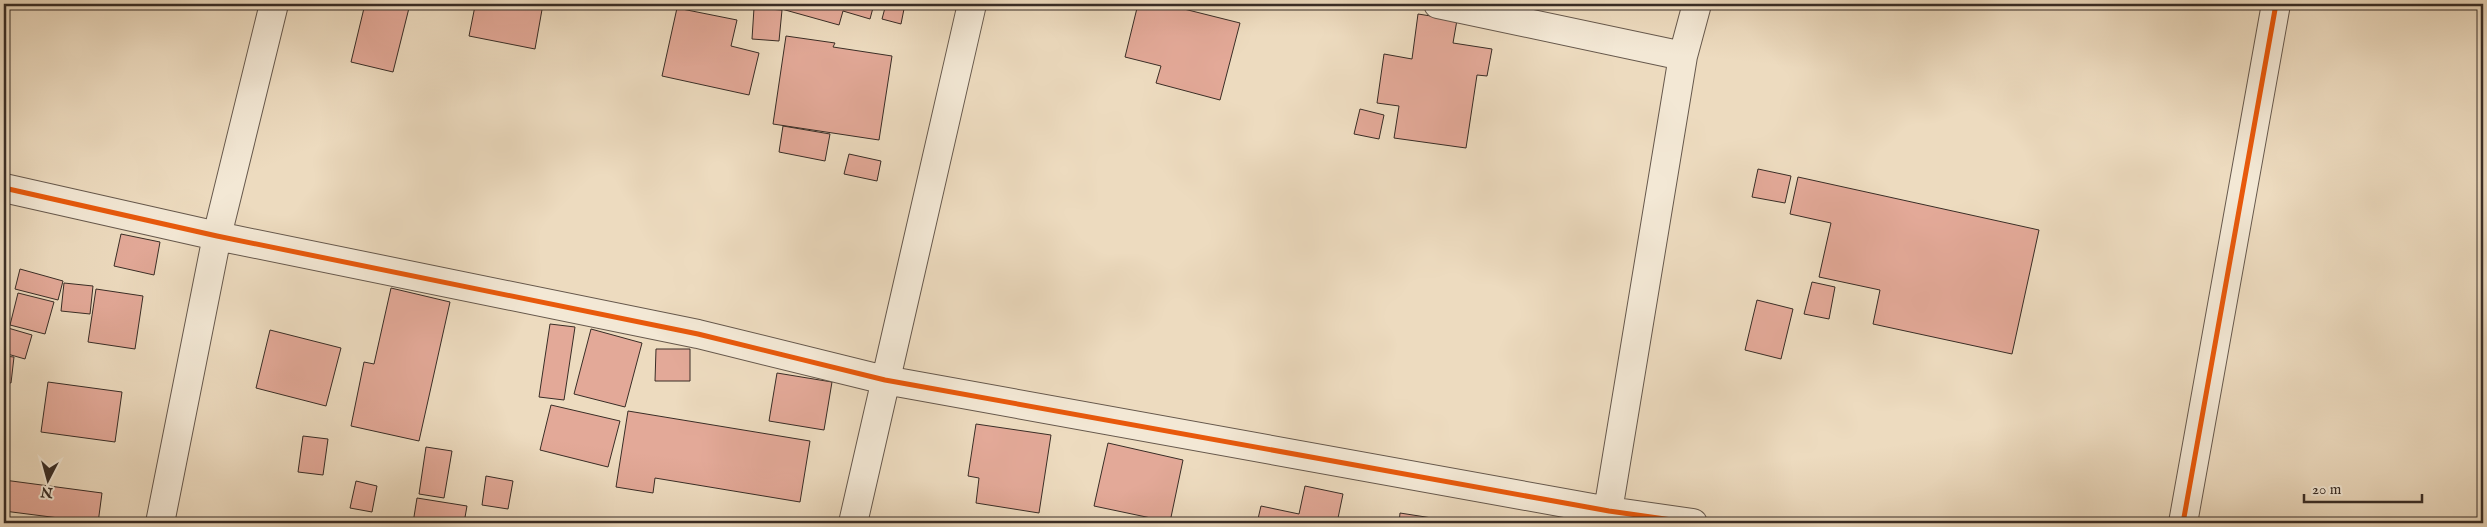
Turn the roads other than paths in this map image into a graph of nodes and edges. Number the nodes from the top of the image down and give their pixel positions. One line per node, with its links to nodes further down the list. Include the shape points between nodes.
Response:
1 (274, 4): 8 (street)
2 (972, 4): 9 (street)
3 (1438, 4): 6 (street)
4 (1697, 4): 6 (street)
5 (2276, 4): 14 (street)
6 (1683, 56): 10 (street)
7 (4, 188): 8 (street)
8 (217, 236): 9 (street, via 698,334); 11 (street)
9 (885, 380): 10 (street); 12 (street)
10 (1607, 517): 13 (street)
11 (160, 523)
12 (852, 523)
13 (1693, 523)
14 (2183, 523)

